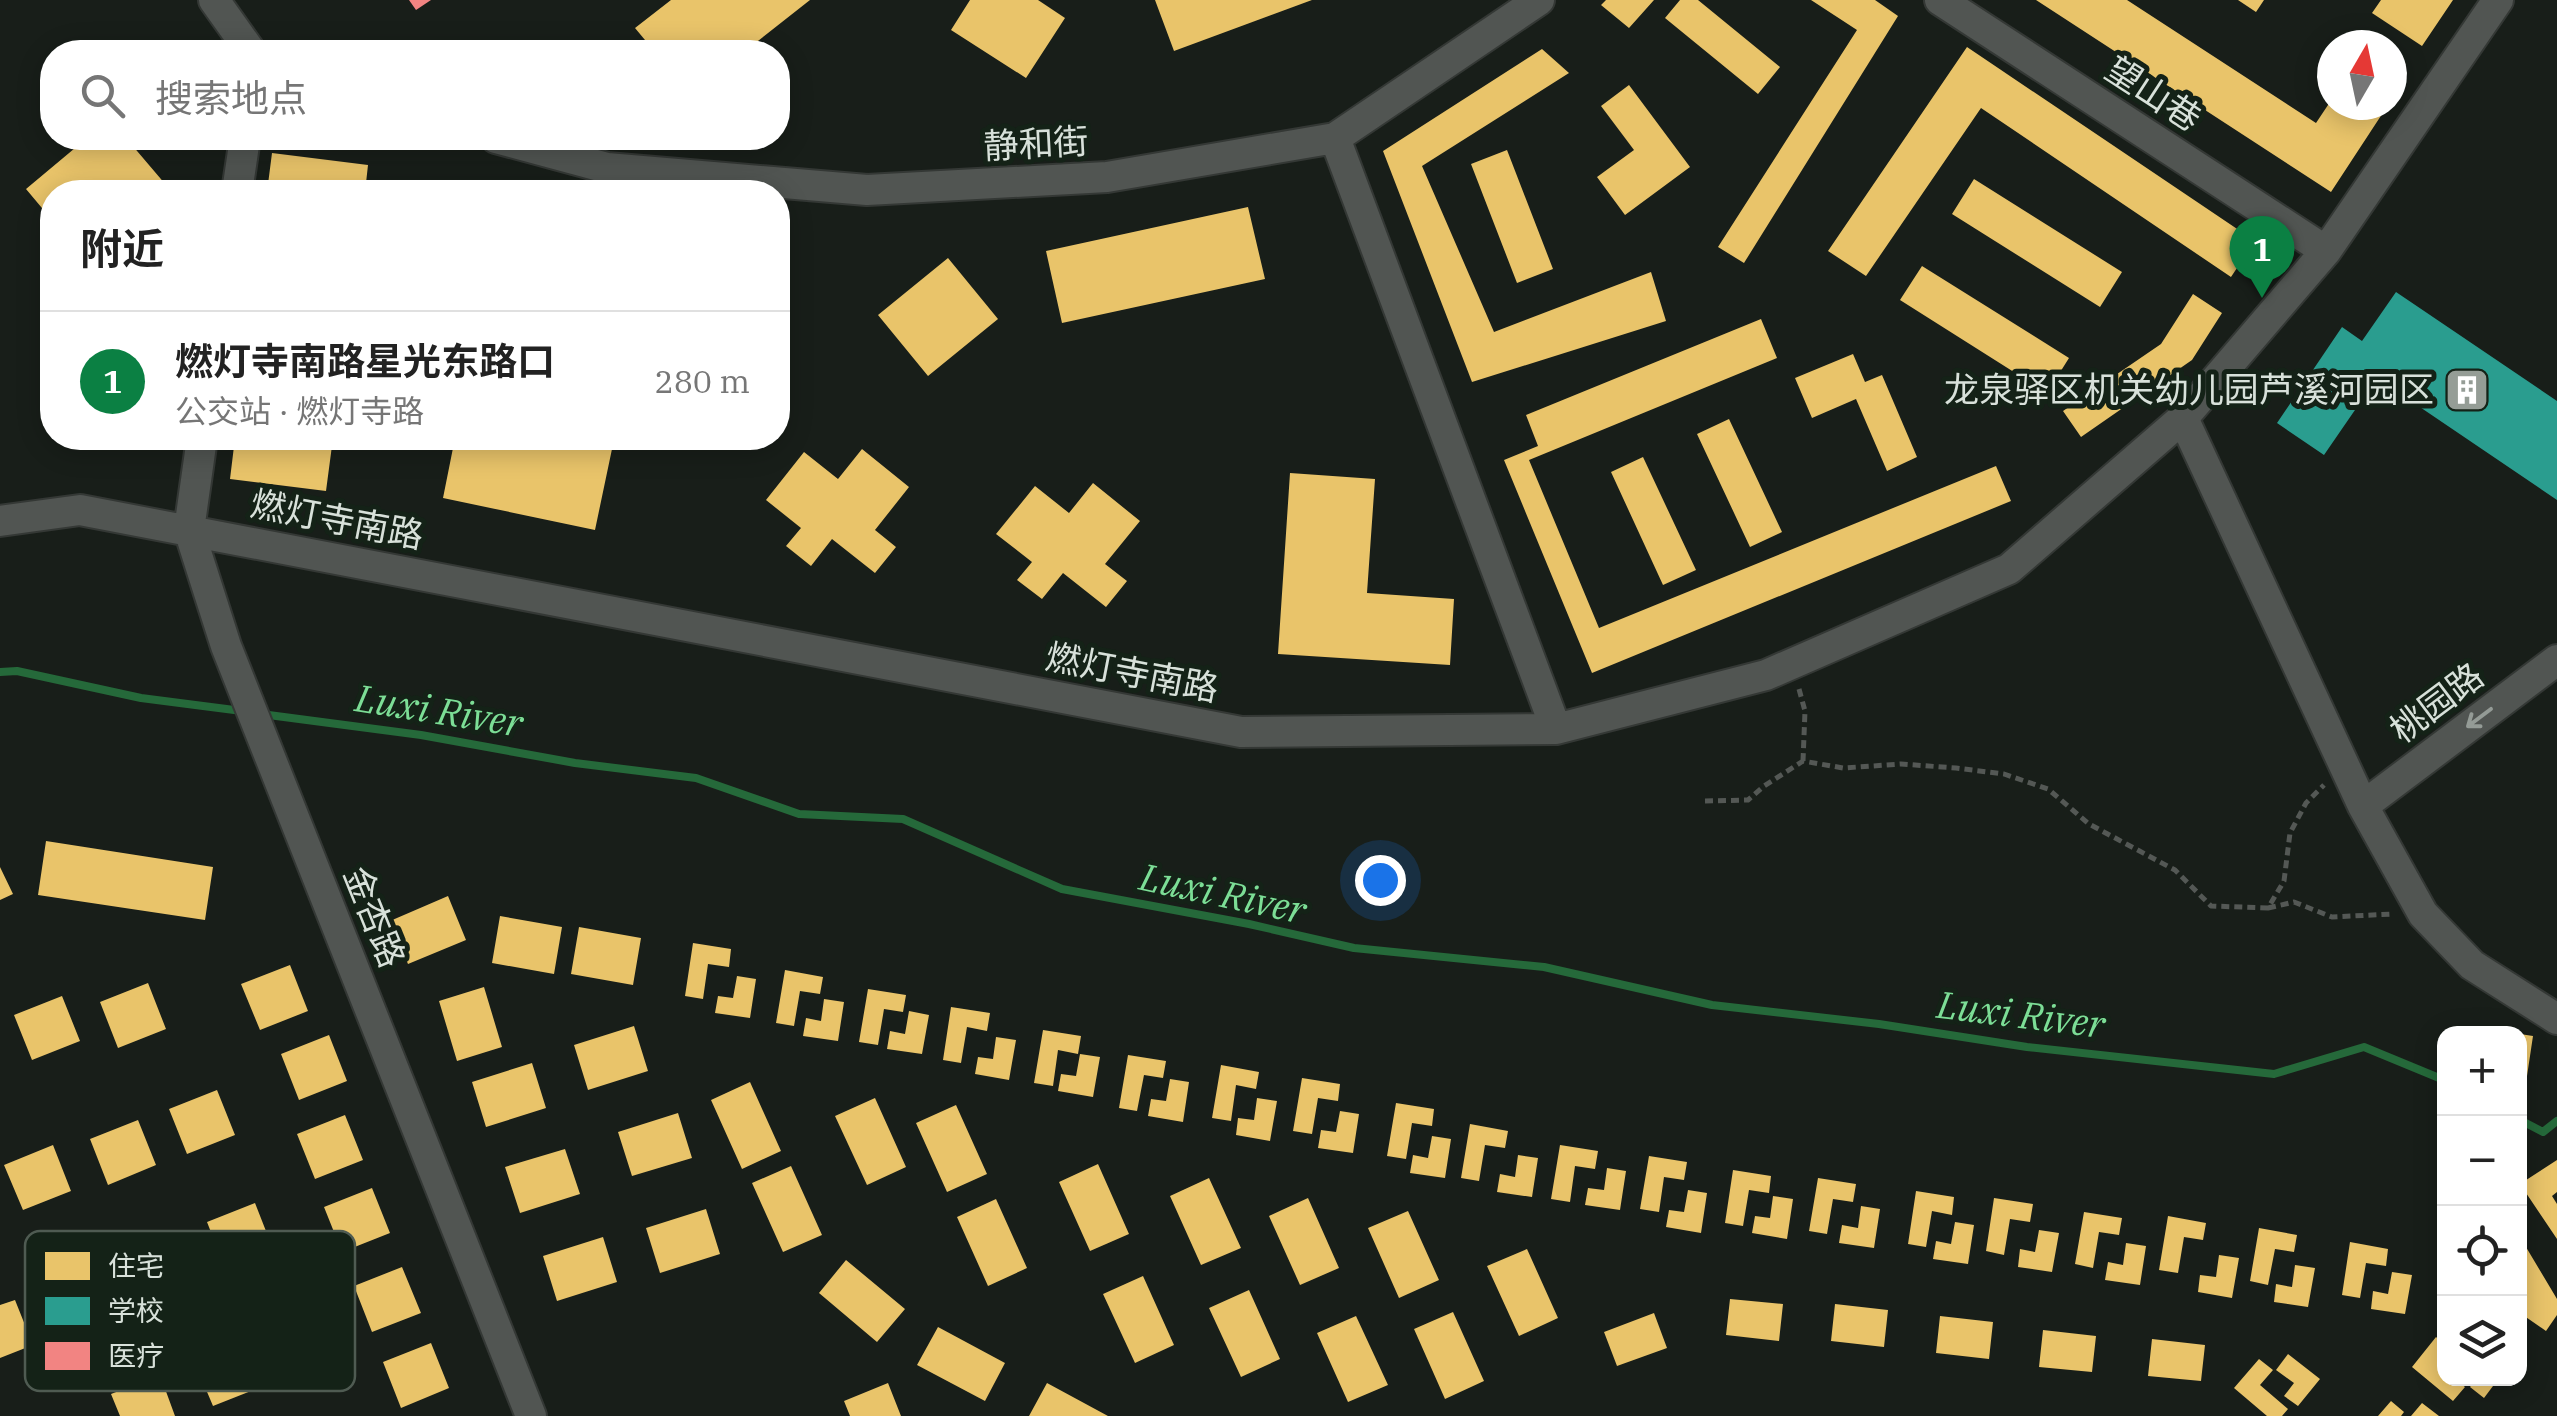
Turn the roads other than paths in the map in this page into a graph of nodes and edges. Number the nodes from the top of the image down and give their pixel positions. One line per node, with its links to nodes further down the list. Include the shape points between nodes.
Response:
1 (214, 0): 5 (street)
2 (1539, 0): 6 (street, 静和街)
3 (1940, 0): 12 (street, 望山巷)
4 (2498, 0): 12 (street, 燃灯寺南路)
5 (243, 40)
6 (1335, 138): 11 (street, 静和街, via 1107,178 867,190); 18 (street)
7 (242, 150): 9 (street)
8 (540, 150): 10 (street, 静和街, via 607,168)
9 (239, 180)
10 (749, 180)
11 (790, 183)
12 (2326, 252): 13 (street, 燃灯寺南路)
13 (2183, 418): 18 (street, 燃灯寺南路, via 2009,569 1766,675); 19 (street)
14 (200, 450): 16 (street, 金杏路)
15 (0, 521): 16 (street, 燃灯寺南路, via 80,510)
16 (189, 530): 18 (street, 燃灯寺南路, via 1241,732); 21 (street, 金杏路, via 226,646)
17 (2557, 660): 19 (street, 桃园路, one-way to 19)
18 (1556, 729)
19 (2362, 806): 20 (street, via 2421,911 2472,965)
20 (2557, 1019)
21 (531, 1416)

